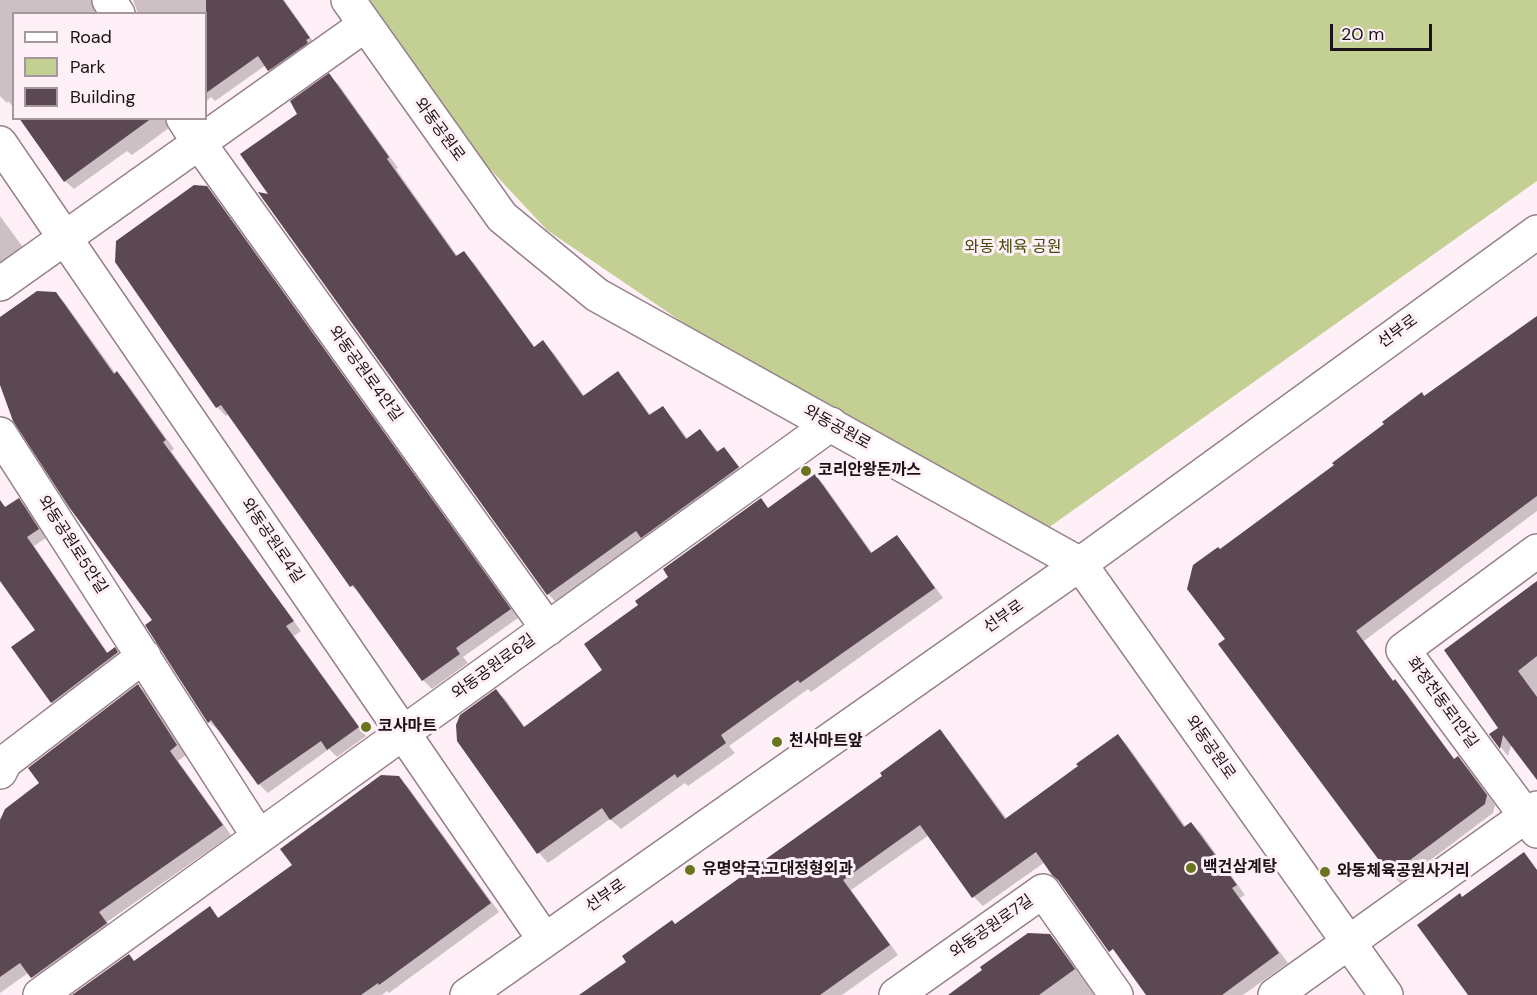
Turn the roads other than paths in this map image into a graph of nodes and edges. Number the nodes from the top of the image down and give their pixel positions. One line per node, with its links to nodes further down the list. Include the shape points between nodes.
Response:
1 (356, 13): 3 (street); 9 (street, 와동공원로, via 502,217 597,295)
2 (206, 120): 4 (street)
3 (207, 120)
4 (191, 131): 7 (street); 13 (street, 와동공원로4안길)
5 (0, 143): 7 (street, 와동공원로4길)
6 (1537, 232): 12 (street, 선부로)
7 (65, 238): 8 (street); 15 (street, 와동공원로4길)
8 (0, 284)
9 (831, 424): 12 (street, 와동공원로); 13 (street, 와동공원로6길)
10 (0, 434): 14 (street, 와동공원로5안길)
11 (1537, 551): 17 (street, 화정천동로1안길, via 1403,650)
12 (1080, 564): 19 (street, 선부로); 20 (street, 와동공원로)
13 (548, 629): 15 (street, 와동공원로6길)
14 (144, 656): 16 (street, via 5,762); 18 (street, 와동공원로5안길)
15 (403, 733): 18 (street, 와동공원로6길); 19 (street, 와동공원로4길)
16 (0, 772)
17 (1533, 818): 20 (street)
18 (260, 837): 21 (street, 와동공원로6길)
19 (544, 939): 22 (street, 선부로)
20 (1348, 943): 25 (street); 26 (street, 와동공원로)
21 (40, 995)
22 (467, 995)
23 (896, 995): 24 (street, 와동공원로7길, via 1042,891)
24 (1116, 995)
25 (1275, 995)
26 (1386, 995)

